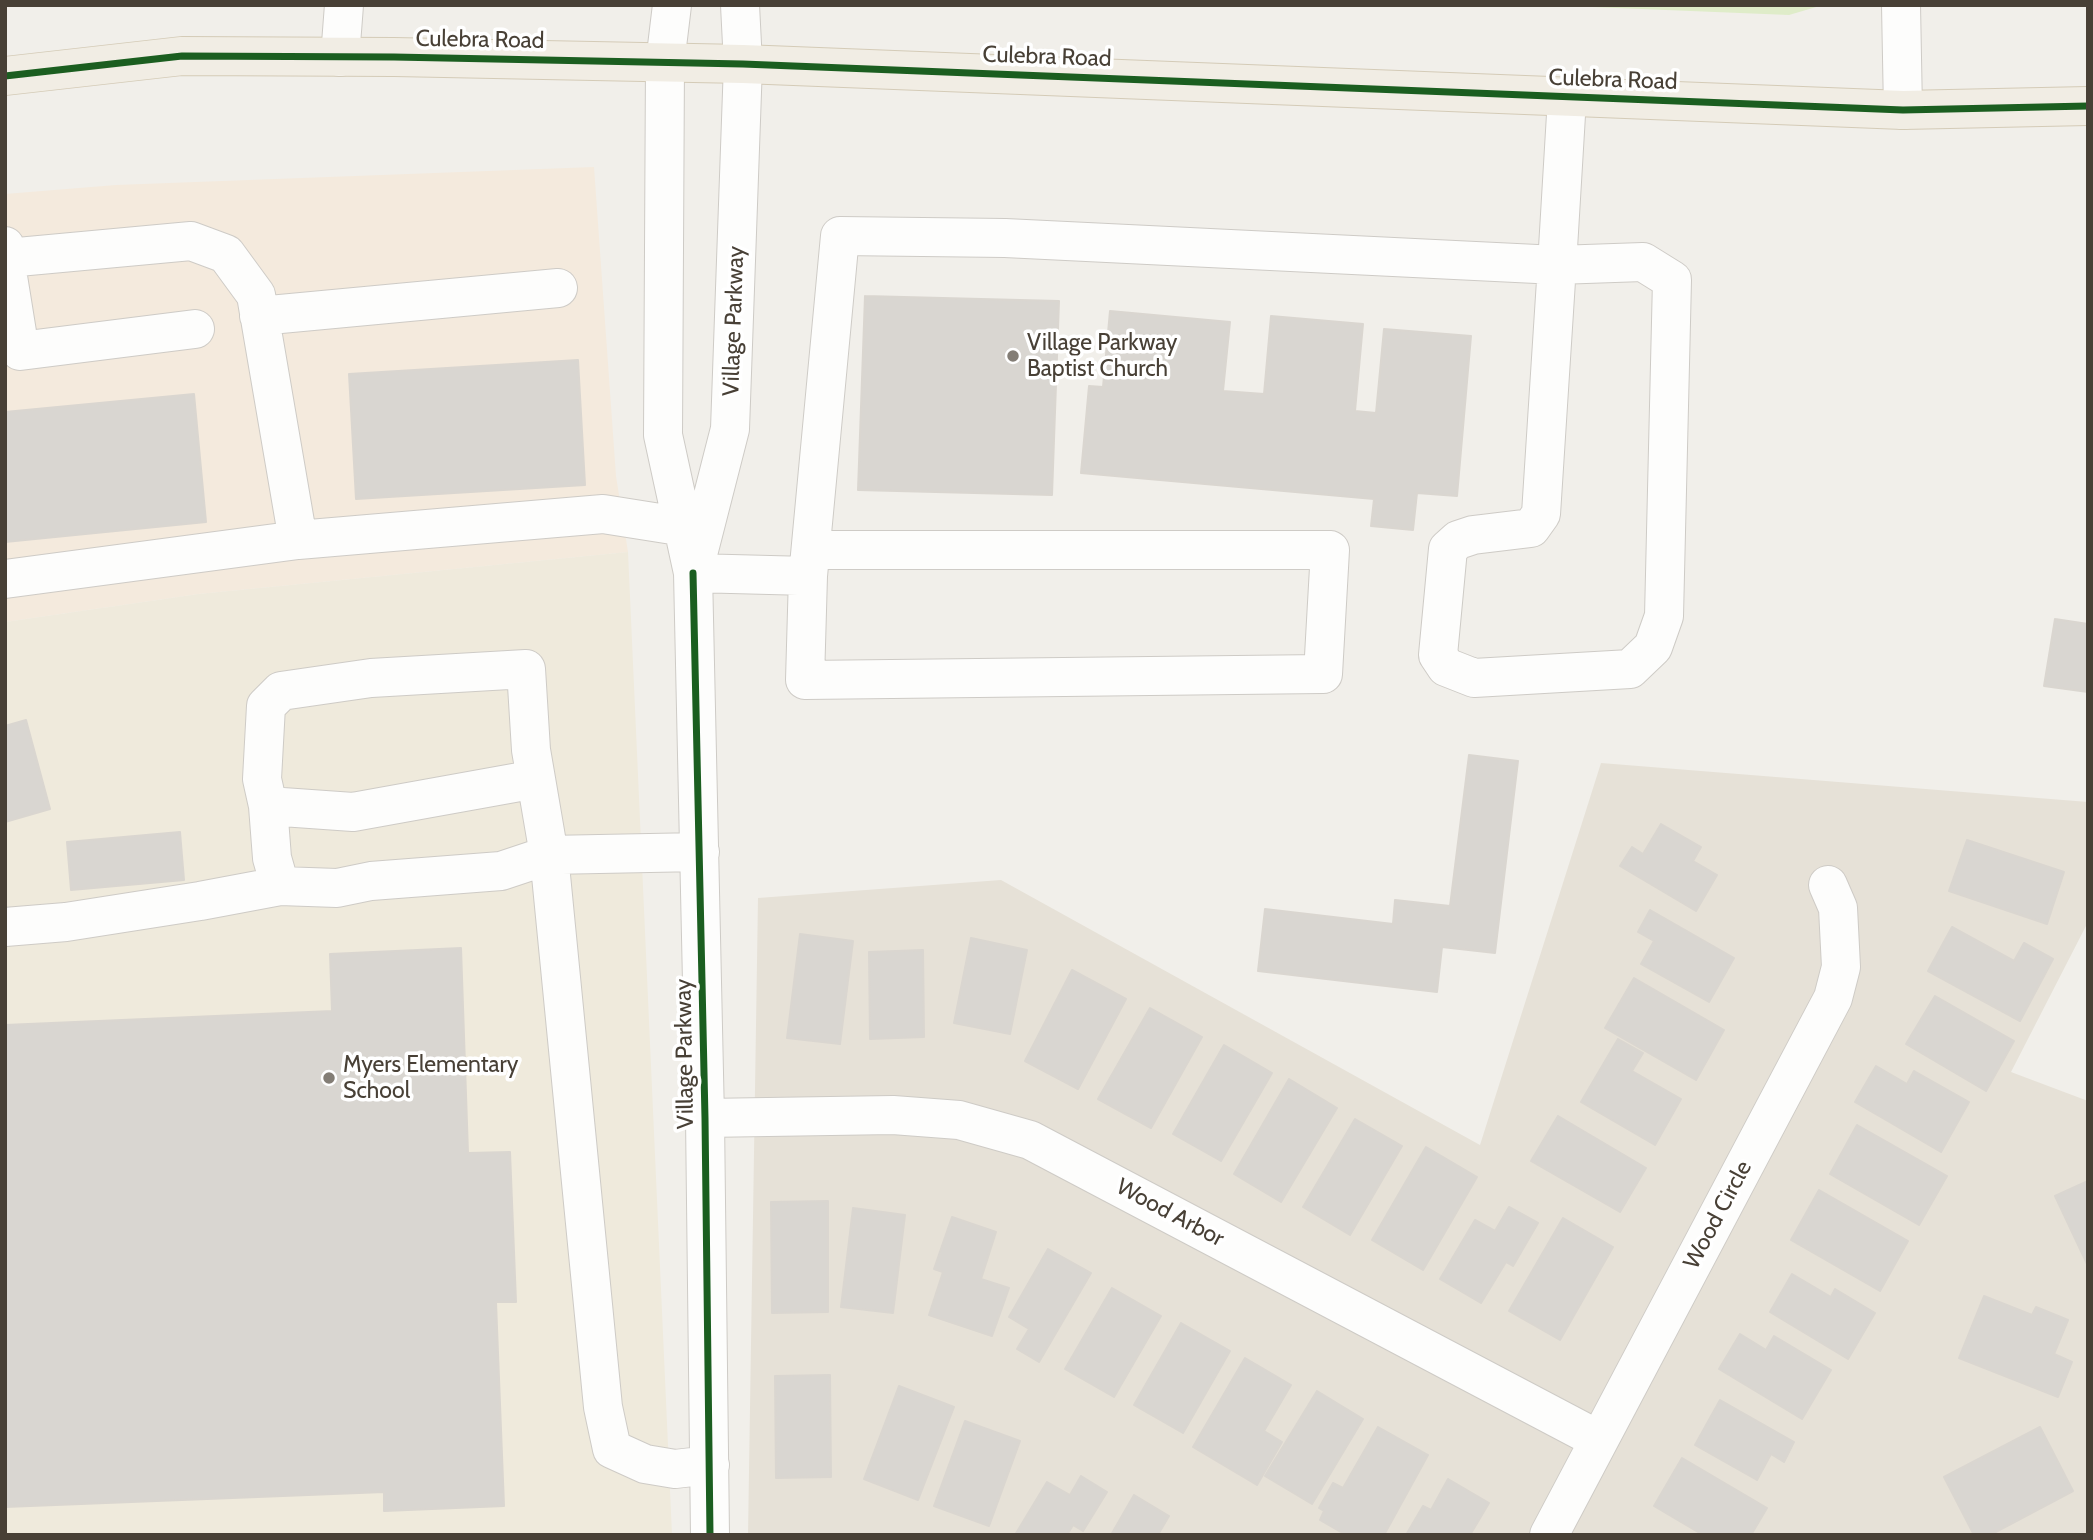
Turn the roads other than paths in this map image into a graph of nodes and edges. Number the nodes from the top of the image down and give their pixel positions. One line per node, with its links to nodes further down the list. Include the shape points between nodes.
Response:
1 (344, 5): 5 (street)
2 (672, 5): 6 (street, Village Parkway)
3 (740, 5): 7 (street, Village Parkway)
4 (1901, 5): 11 (street)
5 (340, 57): 6 (main road, Culebra Road); 8 (main road, Culebra Road, via 183,56)
6 (665, 63): 7 (main road, Culebra Road); 18 (street, Village Parkway, via 663,435)
7 (743, 64): 9 (main road, Culebra Road); 18 (street, Village Parkway, via 730,429)
8 (5, 76)
9 (1567, 98): 11 (main road, Culebra Road); 13 (street)
10 (2088, 106): 11 (main road, Culebra Road)
11 (1903, 110)
12 (6, 254): 15 (street, via 191,241 226,254 256,295); 17 (street)
13 (1557, 265): 13 (street, via 1643,262 1672,280 1664,616 1653,647 1630,669 1474,678 1446,667 1438,655 1448,548 1473,535 1531,528 1541,514); 20 (street, via 1005,238 840,236)
14 (558, 288): 15 (street)
15 (259, 316): 19 (street)
16 (195, 329): 17 (street)
17 (13, 352)
18 (694, 530): 19 (street, via 603,514); 21 (street, Village Parkway)
19 (298, 540): 22 (street)
20 (809, 563): 20 (street, via 805,680 1323,674 1330,550); 21 (street)
21 (694, 573): 25 (street, Village Parkway)
22 (5, 579)
23 (536, 779): 24 (street, via 353,812); 24 (street, via 526,669 371,678 281,691 266,706 262,779); 26 (street)
24 (268, 806): 28 (street, via 272,858)
25 (700, 852): 26 (street); 30 (street, Village Parkway)
26 (549, 855): 28 (street, via 501,871 337,888); 32 (street, via 603,1407 612,1449 645,1464 675,1469)
27 (1828, 885): 31 (street, Wood Circle, via 1838,908 1841,967 1833,998)
28 (280, 886): 29 (street, via 66,922)
29 (5, 927)
30 (705, 1118): 31 (street, Wood Arbor, via 906,1116 959,1120 1030,1140); 32 (street, Village Parkway)
31 (1599, 1440): 34 (street, Wood Circle)
32 (709, 1465): 33 (street, Village Parkway)
33 (710, 1535)
34 (1549, 1535)

